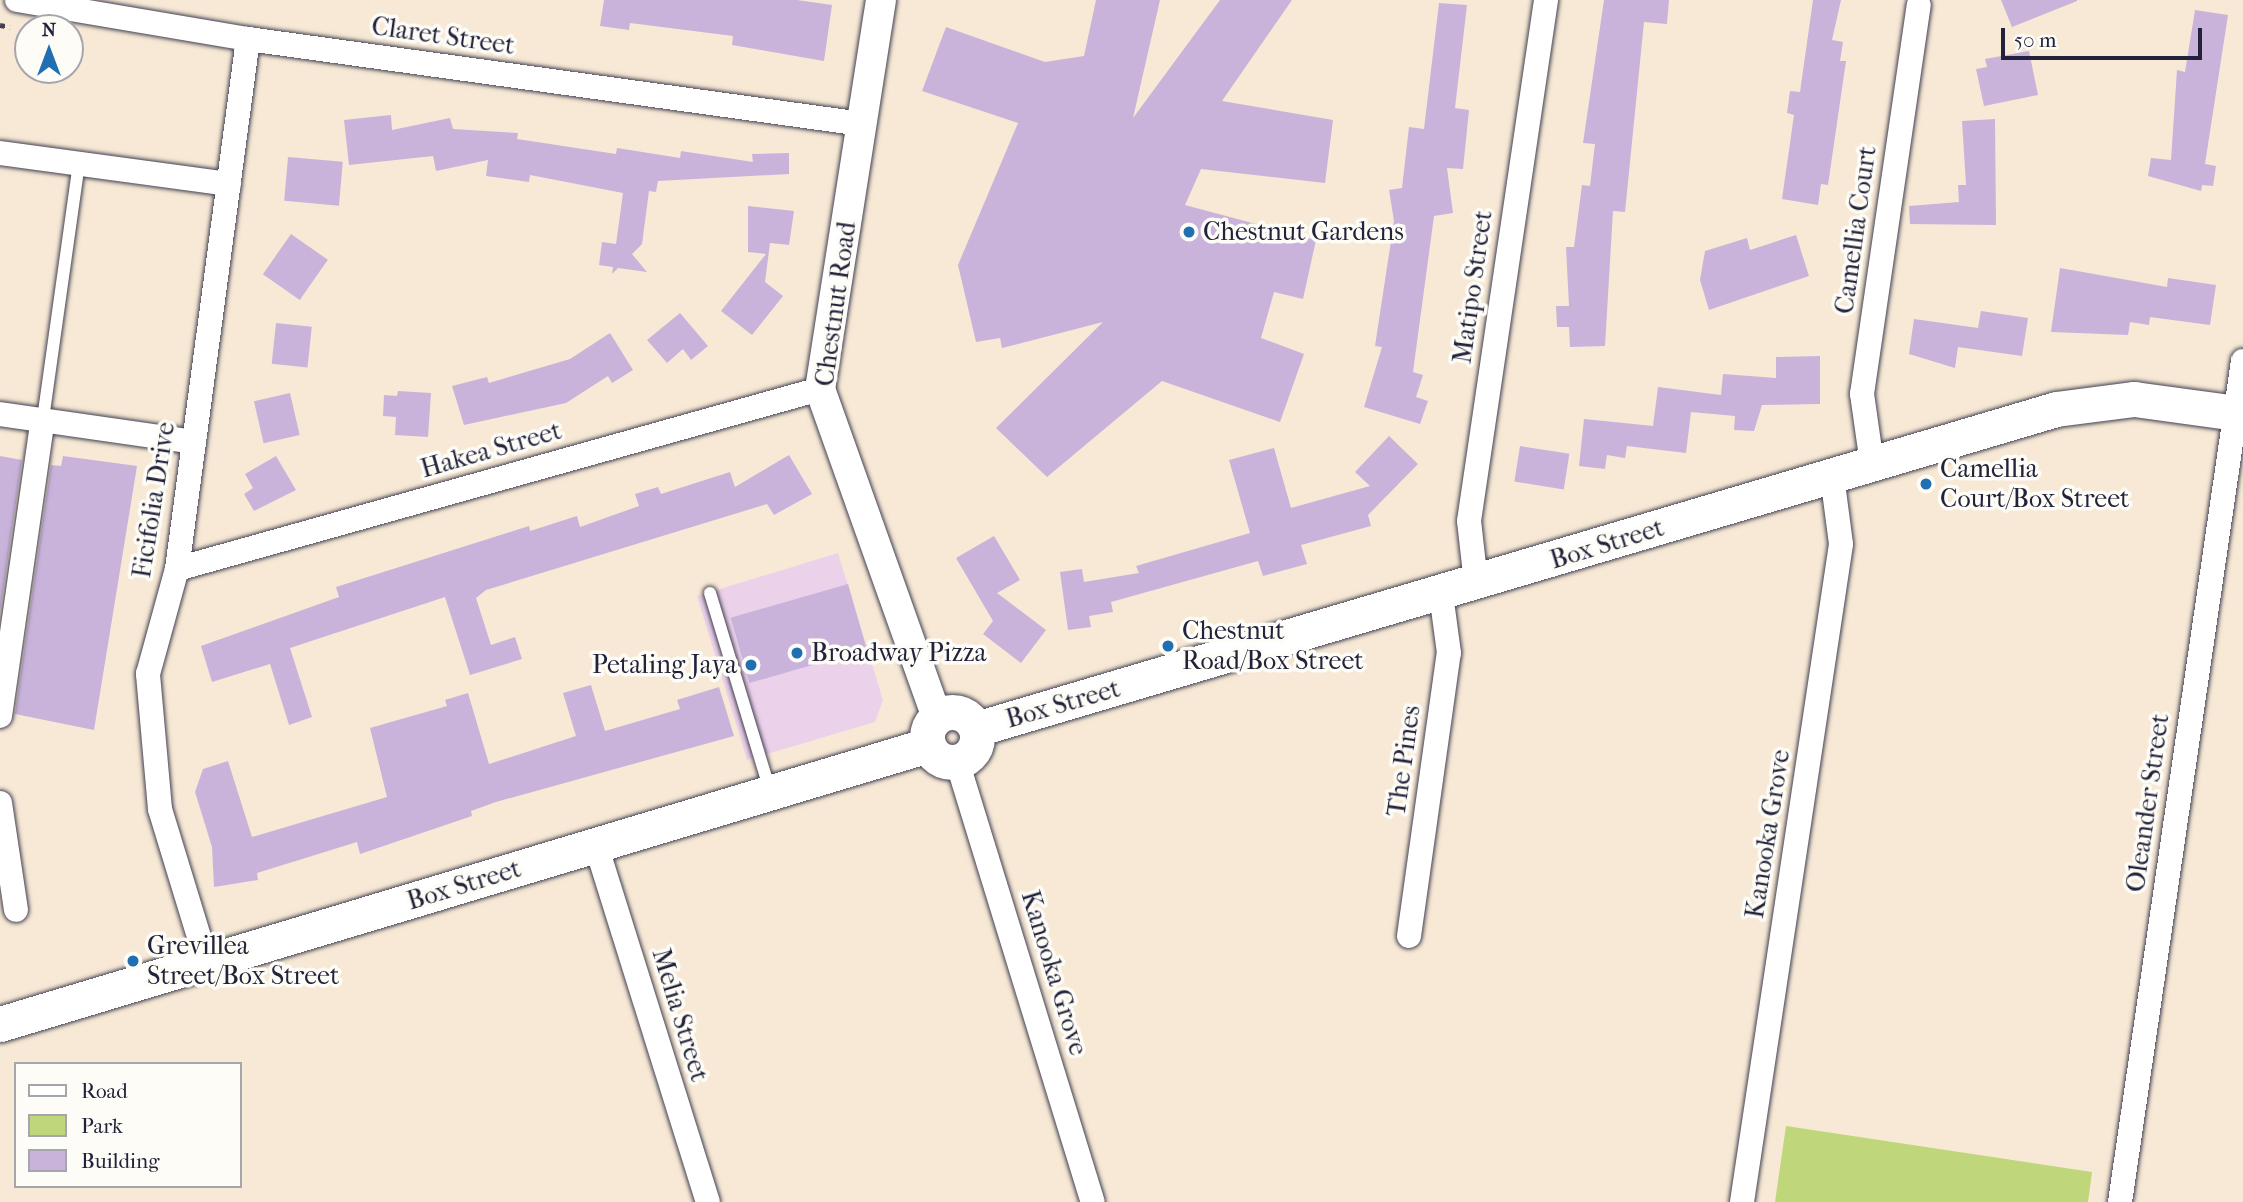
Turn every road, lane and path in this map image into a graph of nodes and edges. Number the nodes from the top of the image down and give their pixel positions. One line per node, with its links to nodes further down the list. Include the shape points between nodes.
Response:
1 (17, 0): 4 (street, Claret Street)
2 (881, 0): 7 (street, Chestnut Road)
3 (1545, 0): 20 (street, Matipo Street, via 1469,521)
4 (56, 3): 6 (street, Claret Street)
5 (1919, 5): 17 (street, Camellia Court, via 1862,394)
6 (248, 39): 7 (street, Claret Street); 10 (street, Ficifolia Drive)
7 (862, 124): 12 (street, Chestnut Road)
8 (0, 153): 9 (street)
9 (79, 163): 10 (street); 15 (lane)
10 (229, 184): 16 (street, Ficifolia Drive)
11 (2243, 361): 14 (street, Oleander Street)
12 (820, 389): 19 (street, Hakea Street); 24 (street, Chestnut Road)
13 (0, 414): 15 (street)
14 (2239, 414): 17 (main road, Box Street, via 2134,399 2084,402); 35 (street, Oleander Street)
15 (43, 419): 16 (street); 23 (street)
16 (194, 442): 19 (street, Ficifolia Drive)
17 (1872, 464): 18 (main road, Box Street)
18 (1832, 476): 20 (main road, Box Street); 34 (street, Kanooka Grove, via 1841,544)
19 (177, 569): 30 (street, Ficifolia Drive, via 148,674 160,809)
20 (1476, 583): 22 (main road, Box Street)
21 (710, 593): 25 (lane)
22 (1441, 594): 24 (main road, Box Street, via 976,729 975,747); 29 (street, The Pines, via 1449,653)
23 (0, 716)
24 (940, 741): 25 (main road, Box Street); 33 (street, Kanooka Grove)
25 (770, 793): 27 (main road, Box Street)
26 (0, 803): 28 (street)
27 (596, 845): 30 (main road, Box Street); 32 (street, Melia Street)
28 (16, 910)
29 (1409, 936)
30 (207, 963): 31 (main road, Box Street)
31 (0, 1024)
32 (708, 1202)
33 (1093, 1202)
34 (1742, 1202)
35 (2120, 1202)

